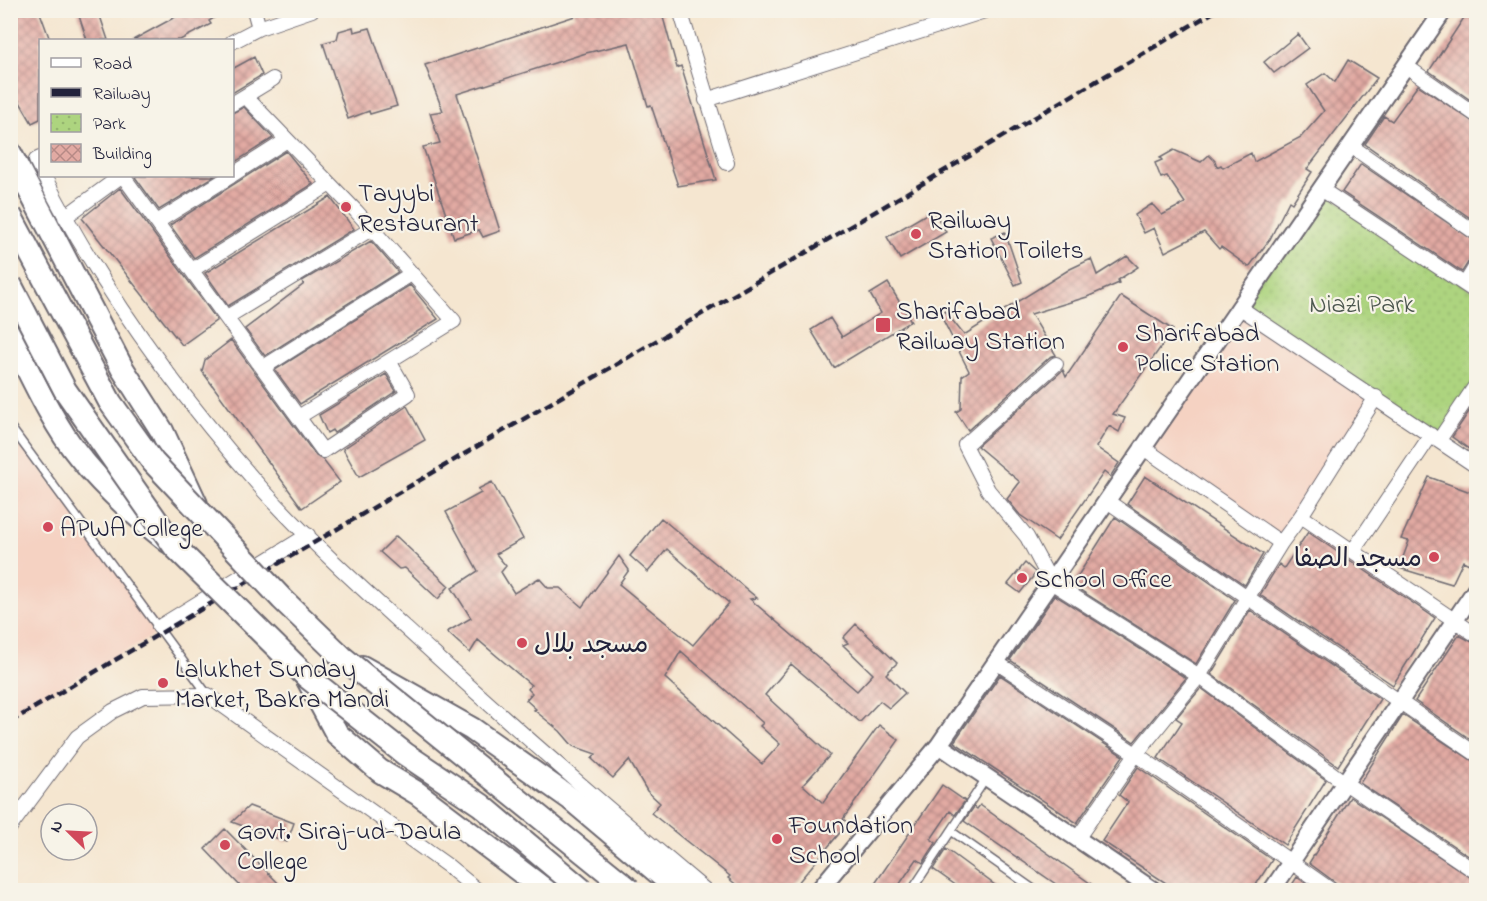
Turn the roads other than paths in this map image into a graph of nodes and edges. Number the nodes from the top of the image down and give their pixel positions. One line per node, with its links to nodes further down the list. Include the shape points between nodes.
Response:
1 (254, 10): 6 (street)
2 (312, 10): 6 (street)
3 (680, 10): 11 (street)
4 (988, 10): 11 (street)
5 (1444, 10): 8 (street)
6 (259, 28): 7 (street)
7 (234, 41)
8 (1406, 66): 12 (street); 14 (street)
9 (273, 79): 10 (street)
10 (239, 100): 13 (street)
11 (706, 100): 16 (street)
12 (1476, 115)
13 (287, 140): 17 (street); 22 (street)
14 (1350, 146): 23 (street); 28 (street)
15 (10, 153): 48 (highway, via 122,368 162,431)
16 (727, 163)
17 (234, 174)
18 (45, 177): 25 (street)
19 (121, 177): 25 (street)
20 (123, 177): 26 (street)
21 (229, 177): 26 (street)
22 (330, 184): 27 (street); 30 (street)
23 (1321, 189): 33 (street); 34 (street)
24 (10, 215): 48 (highway, bridge, via 110,402 153,462)
25 (65, 217): 50 (street, via 168,373 263,490)
26 (157, 222): 30 (street)
27 (371, 228): 31 (street); 35 (street)
28 (1476, 233)
29 (1476, 266): 33 (street)
30 (192, 270): 35 (street)
31 (411, 274): 37 (street, via 454,321); 39 (street)
32 (10, 284): 52 (highway, bridge, via 65,390)
33 (1471, 288)
34 (1239, 307): 41 (street); 45 (street)
35 (227, 317): 39 (street)
36 (10, 334): 52 (highway, bridge, via 77,454 127,510)
37 (389, 361): 42 (street); 42 (street, via 408,394 322,451)
38 (1056, 364): 54 (street, via 965,445 988,490 1027,537)
39 (264, 367): 42 (street)
40 (1476, 385): 44 (street)
41 (1376, 397): 44 (street); 49 (street)
42 (300, 417)
43 (10, 426): 58 (lane)
44 (1435, 437): 46 (street); 53 (street)
45 (1142, 447): 47 (street); 51 (street)
46 (1476, 466)
47 (1107, 501): 54 (street); 56 (street)
48 (197, 507): 60 (highway, bridge)
49 (1301, 516): 51 (street); 53 (street)
50 (308, 535): 58 (street); 82 (street, via 564,772)
51 (1281, 543): 56 (street)
52 (175, 547): 62 (highway, bridge)
53 (1353, 551): 57 (street)
54 (1051, 582): 61 (street); 63 (street)
55 (1476, 589): 57 (street)
56 (1248, 598): 63 (street); 65 (street)
57 (1455, 620): 59 (street); 65 (street)
58 (159, 627): 64 (lane)
59 (1476, 635)
60 (342, 657): 80 (highway, bridge); 81 (highway, bridge, via 472,729 571,799)
61 (996, 662): 66 (street); 67 (street)
62 (306, 676): 78 (highway, via 337,734 380,771 417,793); 79 (highway, bridge, via 405,754 481,805)
63 (1199, 676): 67 (street); 70 (street)
64 (208, 695): 71 (street, via 143,696 113,711 77,737); 77 (street, via 448,866)
65 (1400, 702): 68 (street); 70 (street)
66 (939, 745): 69 (street); 83 (street)
67 (1136, 754): 73 (street); 74 (street)
68 (1476, 754)
69 (987, 777): 72 (lane); 73 (street)
70 (1345, 783): 74 (street); 75 (street)
71 (10, 827)
72 (951, 831): 76 (lane); 84 (lane)
73 (1077, 839): 85 (street)
74 (1291, 863): 86 (street); 87 (street)
75 (1476, 872)
76 (915, 889)
77 (477, 891)
78 (544, 891)
79 (582, 891)
80 (630, 891)
81 (679, 891)
82 (705, 891)
83 (819, 891)
84 (1035, 891)
85 (1154, 891)
86 (1272, 891)
87 (1331, 891)

